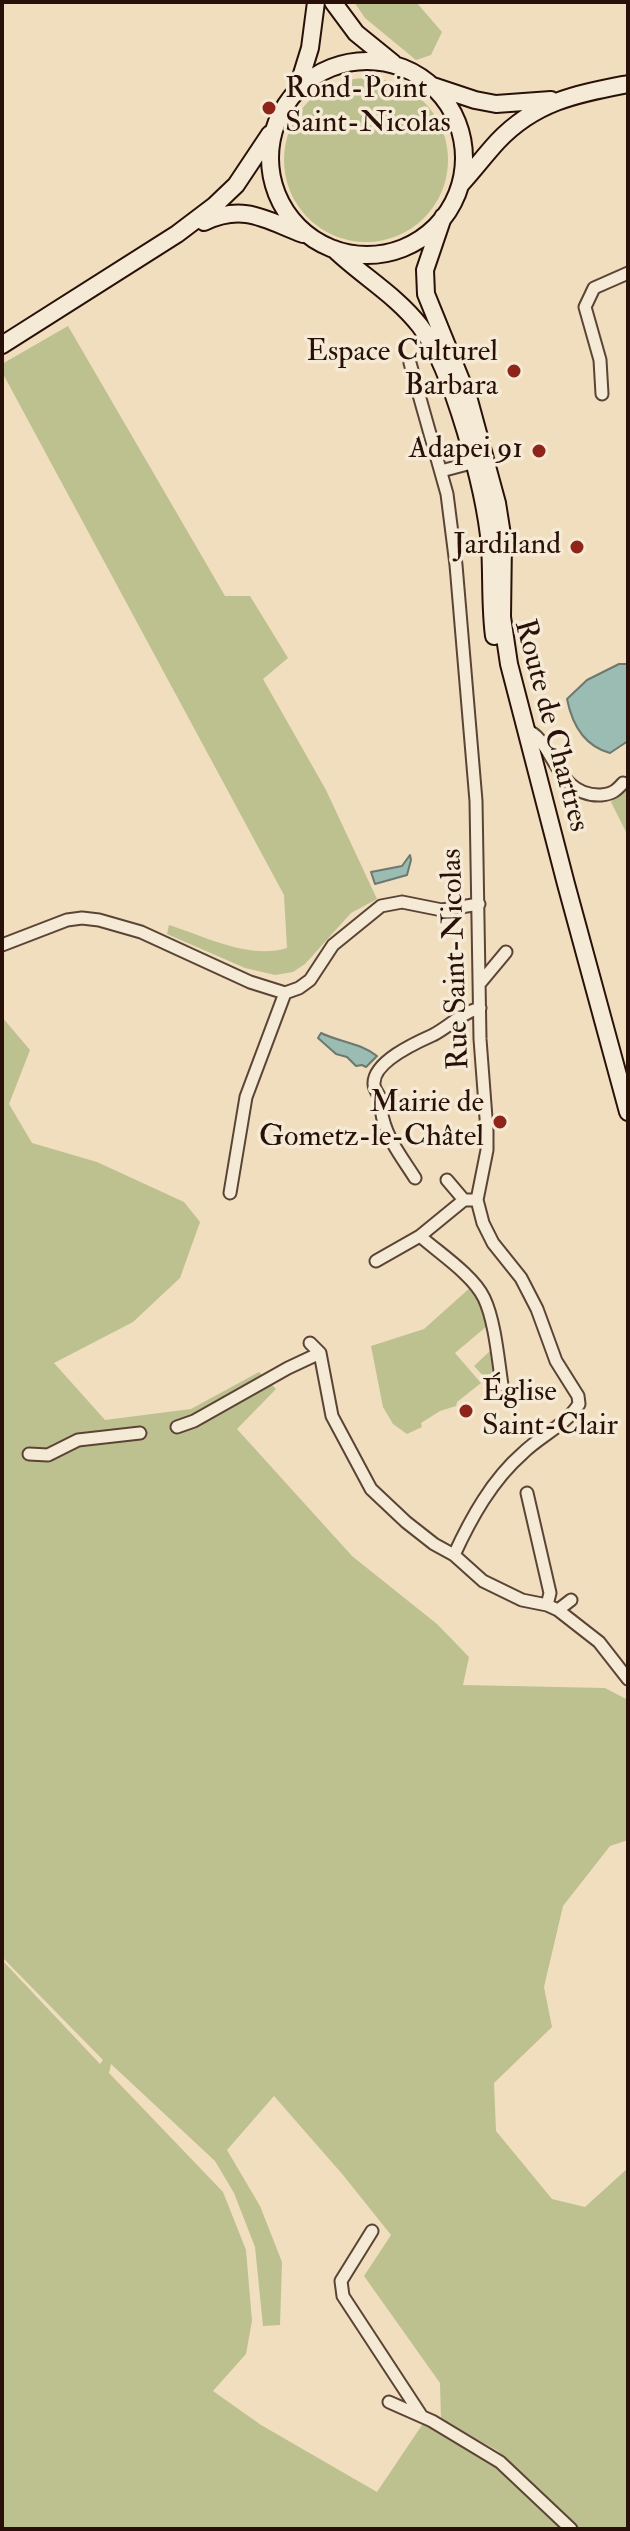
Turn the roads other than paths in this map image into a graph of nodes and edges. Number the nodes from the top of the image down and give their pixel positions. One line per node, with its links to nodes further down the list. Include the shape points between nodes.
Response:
1 (316, 2): 6 (main road, via 310,48)
2 (333, 2): 3 (main road, via 356,33)
3 (398, 66): 5 (main road); 6 (main road, via 371,61 343,64)
4 (628, 84): 7 (main road)
5 (431, 85): 7 (main road, via 496,104); 9 (main road, via 449,106 460,131)
6 (296, 92): 8 (main road)
7 (561, 99): 9 (main road, via 510,130)
8 (276, 126): 11 (main road, via 225,197); 12 (main road, via 270,153 273,180 290,217)
9 (460, 185): 10 (main road)
10 (443, 217): 13 (main road, via 413,243 387,253); 18 (main road, Route de Chartres, via 425,270 426,294 469,400)
11 (177, 234): 12 (main road, via 219,215 247,212); 15 (main road)
12 (309, 236): 13 (main road)
13 (334, 249): 18 (main road, Route de Chartres, via 397,301 428,337)
14 (628, 273): 17 (street, via 594,288 585,307 600,360)
15 (2, 345)
16 (410, 363): 19 (street, Rue Saint-Nicolas)
17 (602, 394)
18 (479, 461): 19 (street); 20 (main road, Route de Chartres, via 494,640)
19 (441, 471): 22 (street, Rue Saint-Nicolas, via 469,704)
20 (523, 730): 21 (street, via 533,733 573,787 608,794); 28 (main road, Route de Chartres)
21 (623, 783)
22 (479, 904): 25 (street, Rue Saint-Nicolas); 26 (street, via 442,910 402,902 381,906 333,945 310,980)
23 (2, 945): 26 (street, via 67,920 99,920 141,932)
24 (506, 952): 25 (street)
25 (481, 982): 27 (street, Rue Saint-Nicolas)
26 (285, 993): 31 (street, via 246,1097)
27 (480, 1008): 29 (street, via 399,1052 378,1070 374,1087 387,1133); 32 (street, Rue Saint-Nicolas, via 487,1150)
28 (628, 1112)
29 (415, 1178)
30 (447, 1180): 32 (street)
31 (230, 1193)
32 (471, 1200): 33 (street); 42 (street, via 493,1243 521,1278 579,1404 507,1468 471,1518)
33 (420, 1236): 34 (street); 37 (street, via 450,1258 483,1295)
34 (376, 1261)
35 (310, 1343): 36 (street)
36 (320, 1353): 38 (street); 42 (street, via 332,1416 371,1489 406,1522)
37 (502, 1385)
38 (177, 1427)
39 (140, 1433): 40 (street, via 78,1440 48,1455)
40 (29, 1454)
41 (527, 1493): 44 (street)
42 (454, 1555): 44 (street, via 483,1581)
43 (571, 1600): 44 (street)
44 (553, 1608): 45 (street, via 599,1642)
45 (628, 1679)
46 (372, 2231): 48 (street, via 341,2281 343,2296)
47 (389, 2402): 48 (street)
48 (421, 2415): 49 (street, via 500,2462)
49 (571, 2529)

